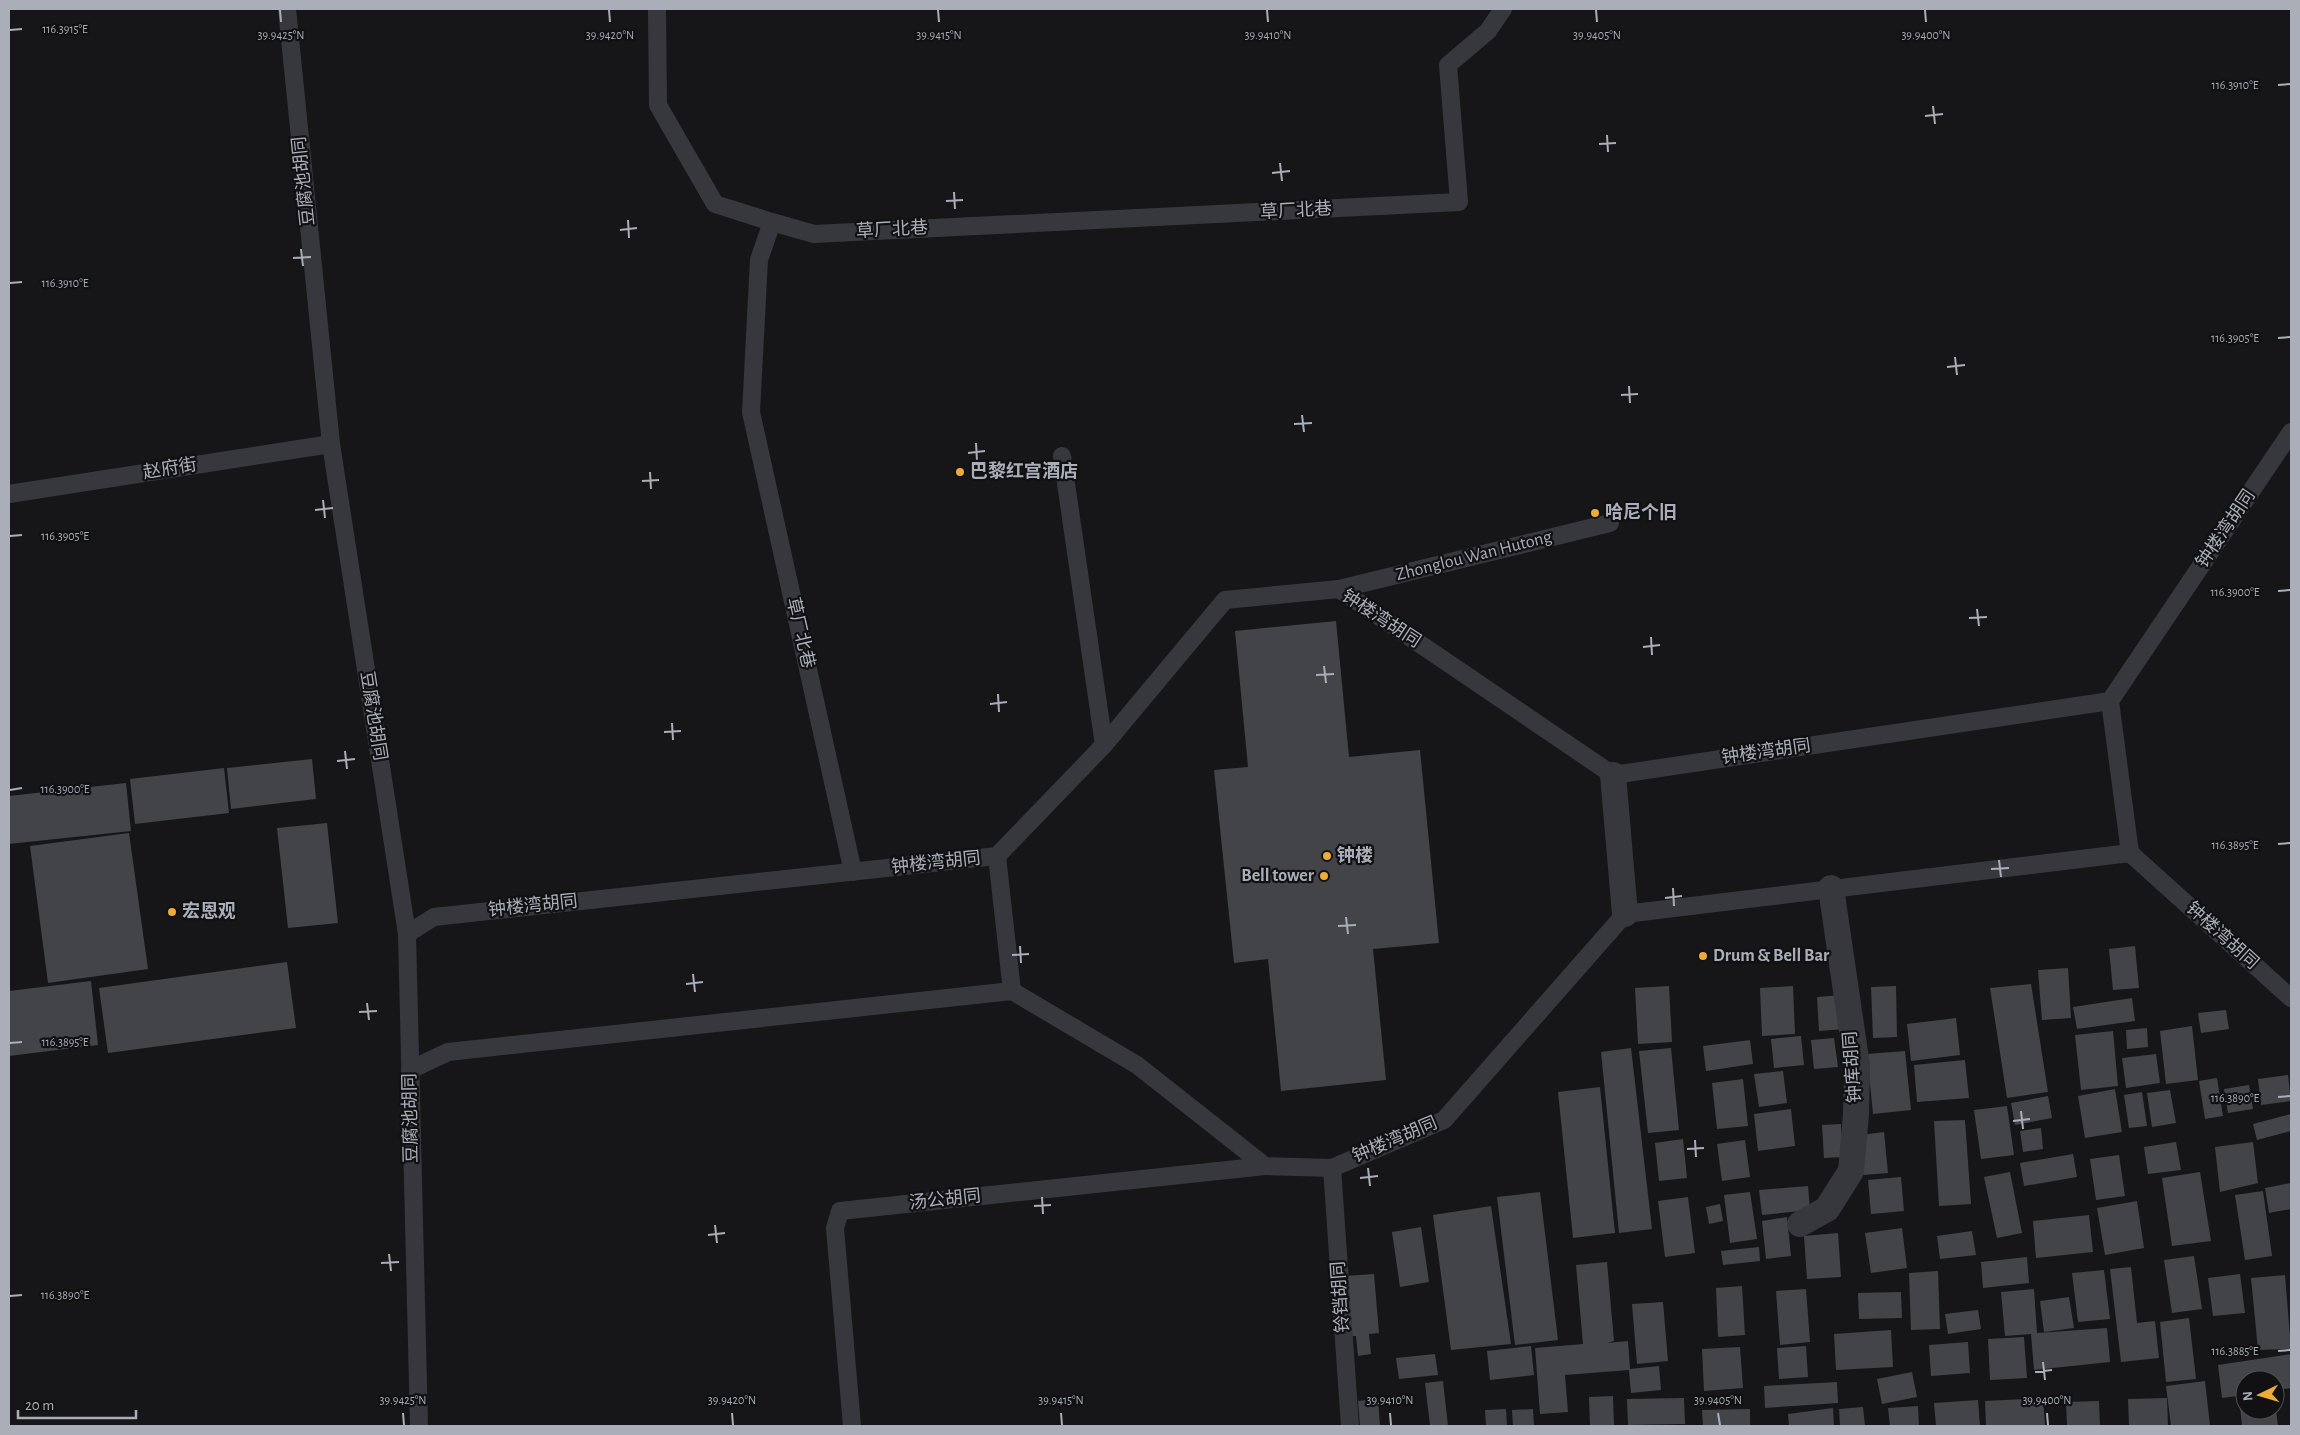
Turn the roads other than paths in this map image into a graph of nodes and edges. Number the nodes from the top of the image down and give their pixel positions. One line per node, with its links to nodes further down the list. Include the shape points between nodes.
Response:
1 (287, 9): 6 (lane, 豆腐池胡同)
2 (657, 9): 4 (lane, via 658,105 715,204)
3 (1504, 9): 4 (lane, 草厂北巷, via 1488,31 1448,65 1459,202 814,234)
4 (772, 222): 16 (lane, 草厂北巷, via 759,260 751,412)
5 (2291, 432): 11 (lane, 钟楼湾胡同)
6 (331, 444): 8 (lane, 赵府街); 19 (lane, 豆腐池胡同)
7 (1062, 456): 12 (lane)
8 (9, 494)
9 (1610, 523): 10 (lane, Zhonglou Wan Hutong)
10 (1339, 589): 12 (lane, 钟楼湾胡同, via 1225,600); 13 (lane, 钟楼湾胡同)
11 (2110, 701): 13 (lane, 钟楼湾胡同); 14 (lane)
12 (1104, 745): 15 (lane, 钟楼湾胡同)
13 (1613, 775): 18 (street)
14 (2130, 853): 17 (lane); 21 (lane, 钟楼湾胡同)
15 (997, 856): 16 (lane, 钟楼湾胡同); 20 (lane)
16 (853, 872): 19 (lane, 钟楼湾胡同, via 434,917)
17 (1830, 888): 18 (lane); 25 (street, 钟库胡同, via 1857,1066 1851,1171 1827,1209)
18 (1625, 914): 24 (lane, 钟楼湾胡同, via 1444,1120)
19 (407, 934): 22 (lane, 豆腐池胡同)
20 (1012, 991): 22 (lane, via 448,1052); 23 (lane, via 1138,1065)
21 (2291, 998)
22 (410, 1070): 26 (lane, 豆腐池胡同)
23 (1265, 1166): 24 (lane, 钟楼湾胡同); 27 (lane, 汤公胡同, via 840,1211 835,1228)
24 (1332, 1168): 28 (lane, 铃铛胡同)
25 (1800, 1224)
26 (419, 1426)
27 (852, 1426)
28 (1350, 1426)

